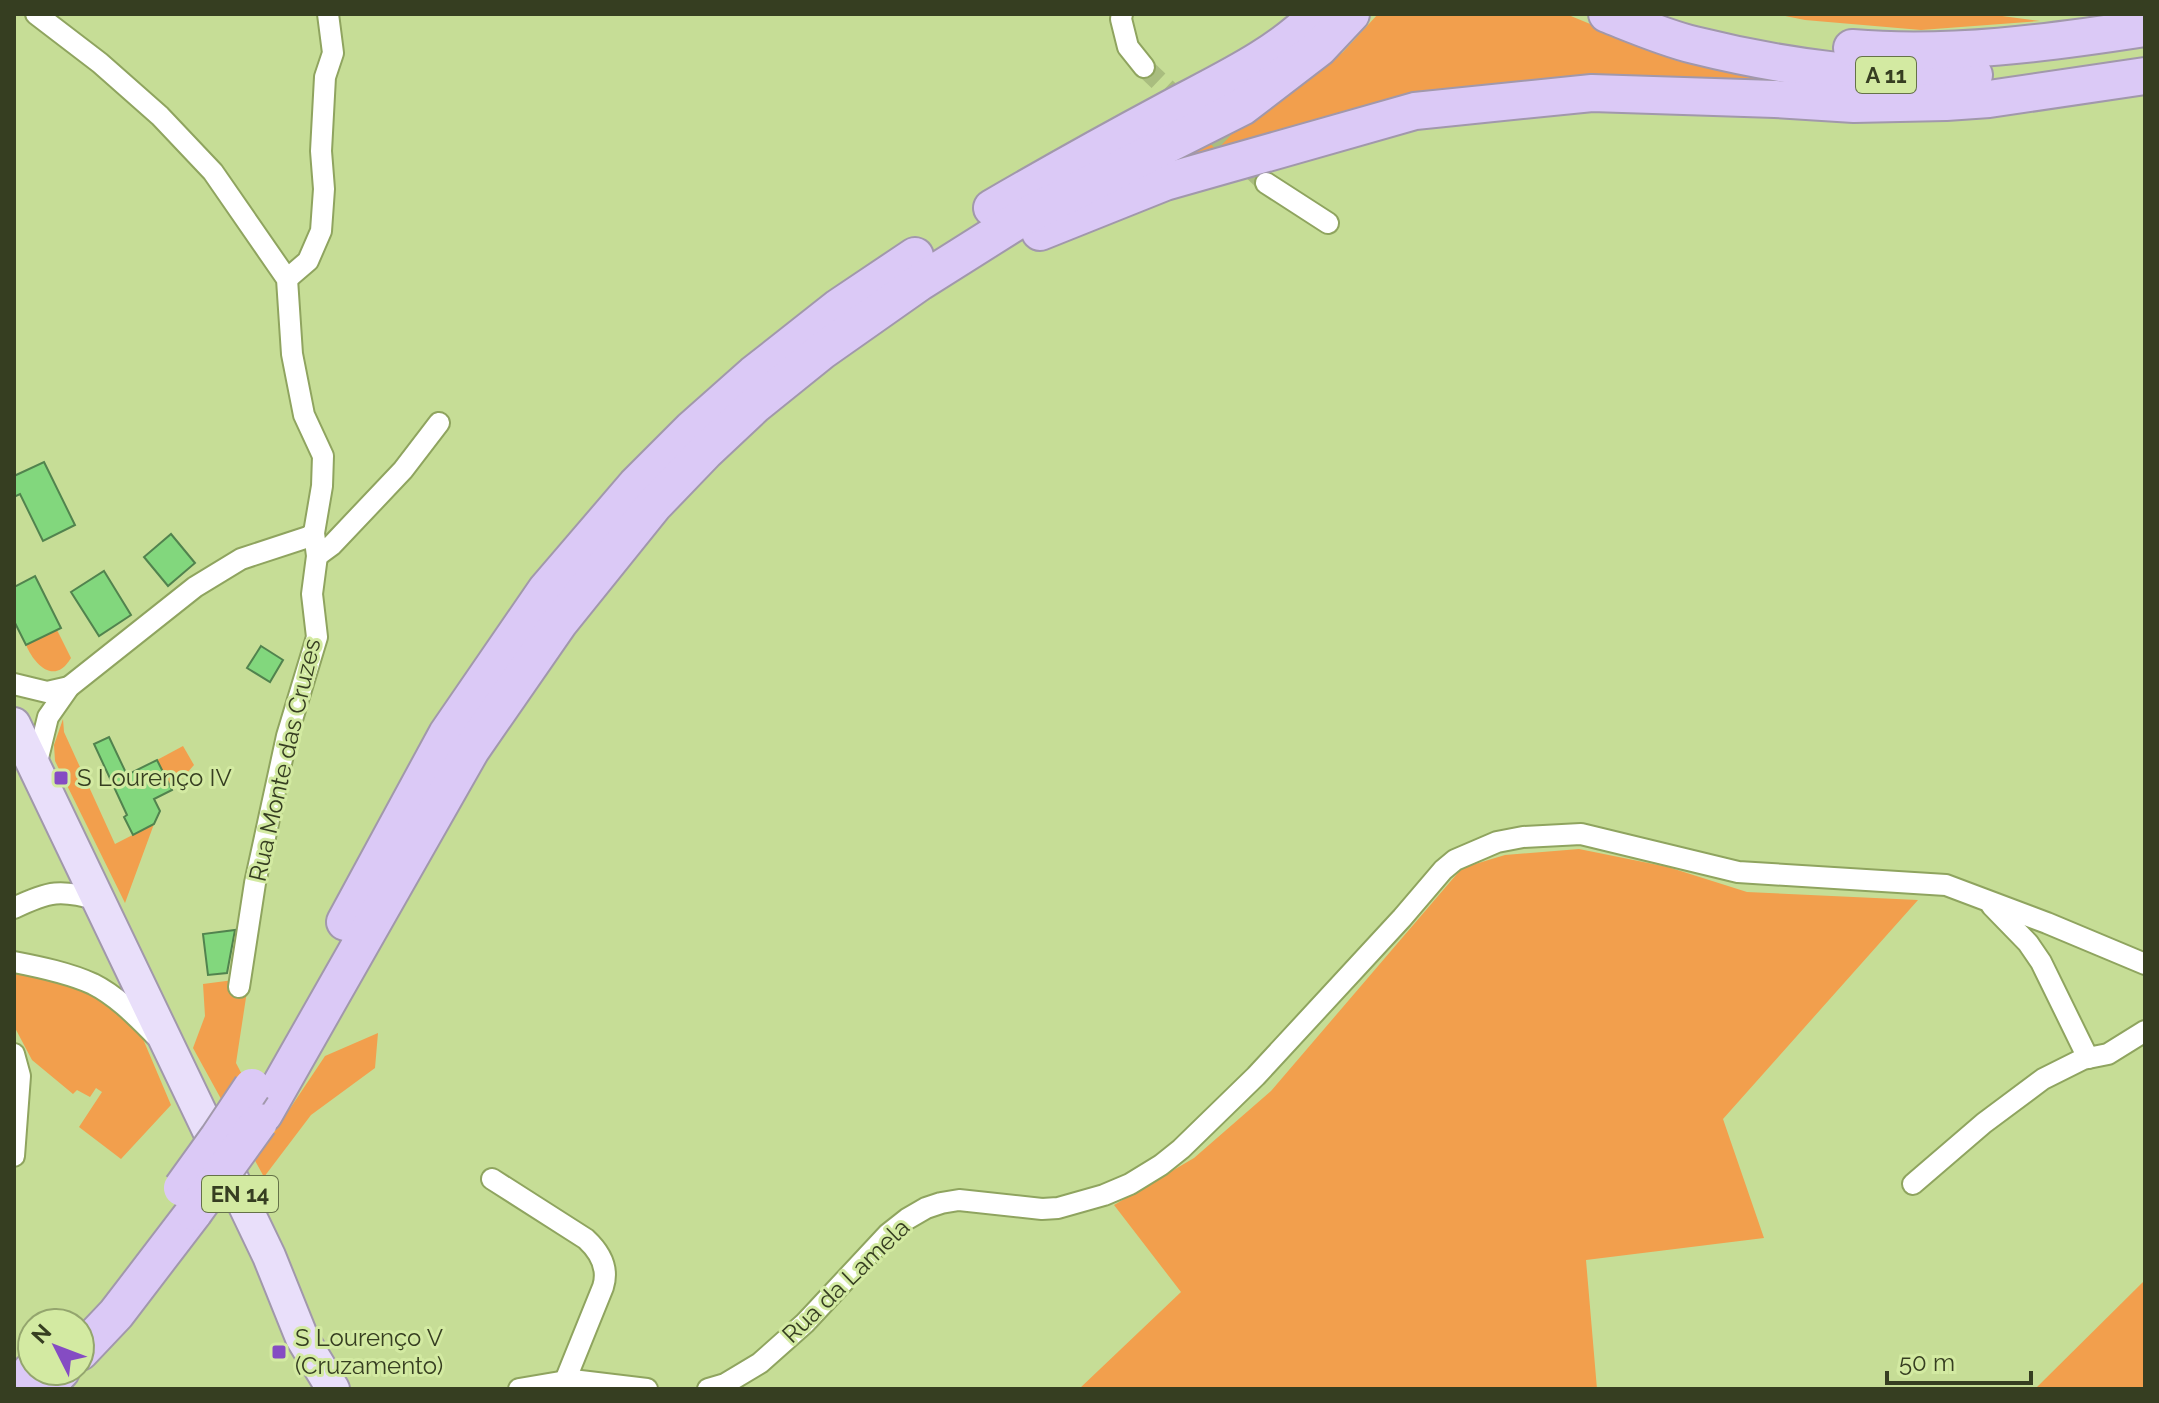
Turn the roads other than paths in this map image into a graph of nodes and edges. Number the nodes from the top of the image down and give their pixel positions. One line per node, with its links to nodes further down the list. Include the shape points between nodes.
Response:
1 (36, 14): 14 (street, via 160,116 213,172)
2 (328, 14): 14 (street, via 333,53 325,77 321,231 308,261)
3 (1122, 14): 10 (street, via 1128,47)
4 (1318, 14): 33 (highway, via 1260,60 988,210 839,307 692,429 636,485 546,590 447,734 321,967)
5 (1351, 14): 15 (highway, via 1319,48 1242,107 1020,219)
6 (1607, 14): 9 (highway, A 11, via 1691,45 1853,73 1931,78)
7 (1673, 14): 8 (highway, via 1805,44 1878,50 2059,41)
8 (2145, 28)
9 (2145, 53)
10 (1144, 67)
11 (2145, 76): 15 (highway, A 11, via 1989,99 1854,104 1592,93 1415,111 1165,182 1034,235 864,338)
12 (1266, 183): 13 (street)
13 (1328, 223)
14 (287, 279): 17 (street, Rua Monte das Cruzes, via 292,354 304,415 323,456)
15 (822, 351): 33 (highway, via 755,405 654,505 559,623 471,750)
16 (439, 423): 18 (street, via 403,470)
17 (314, 533): 18 (street, Rua Monte das Cruzes); 20 (street, via 241,559 195,587)
18 (317, 556): 28 (street, Rua Monte das Cruzes, via 312,594 317,637 287,736)
19 (14, 684): 20 (street, via 47,692)
20 (69, 687): 22 (street, via 48,717)
21 (14, 724): 22 (main road, EN 14)
22 (36, 767): 23 (main road, EN 14)
23 (98, 900): 25 (street, via 58,892); 30 (main road, EN 14)
24 (1987, 901): 27 (street, Rua da Lamela); 32 (street, via 2041,962); 46 (street, Rua da Lamela, via 1946,885 1738,872 1581,834 1523,837 1473,850 1443,870 1256,1076 1161,1165 1130,1184 1058,1208 959,1200 926,1208 888,1234 760,1363)
25 (14, 908)
26 (14, 962): 30 (street, via 93,984)
27 (2145, 964)
28 (239, 987)
29 (2145, 1031): 32 (street, via 2108,1054)
30 (172, 1051): 40 (main road, EN 14)
31 (14, 1054): 34 (street, via 20,1076)
32 (2088, 1058): 36 (street, via 2011,1102)
33 (258, 1101): 37 (highway, bridge, via 218,1138)
34 (14, 1159)
35 (492, 1179): 41 (street, via 586,1239 602,1260 603,1287)
36 (1913, 1184)
37 (188, 1200): 38 (highway); 39 (highway, via 116,1314)
38 (89, 1307)
39 (96, 1335)
40 (302, 1338): 42 (main road, EN 14); 43 (main road, EN 14)
41 (565, 1381): 44 (street); 45 (street)
42 (307, 1389)
43 (333, 1389)
44 (519, 1389)
45 (647, 1389)
46 (708, 1389)

